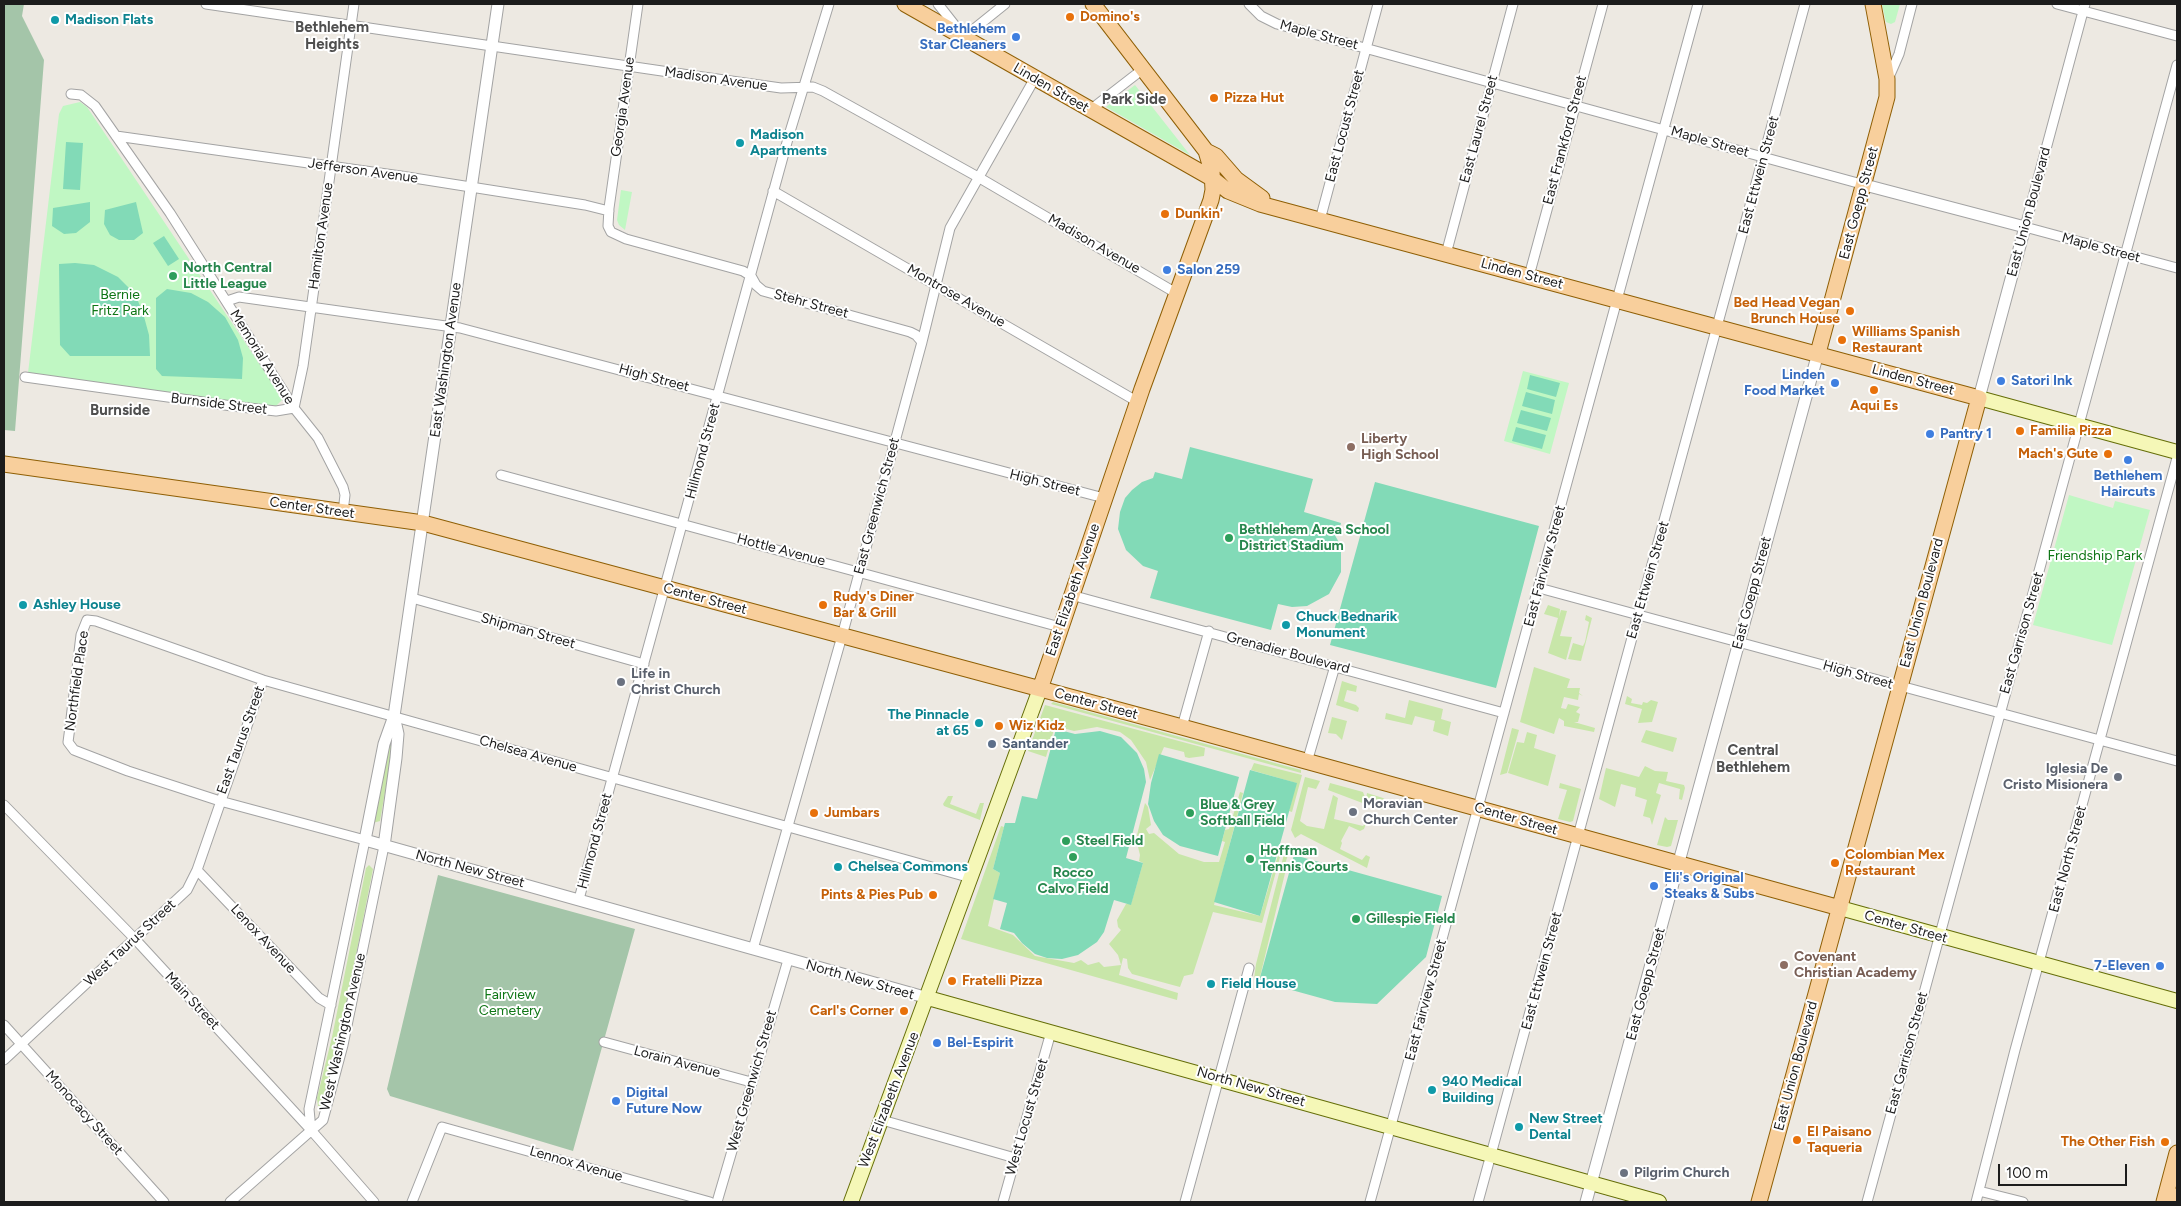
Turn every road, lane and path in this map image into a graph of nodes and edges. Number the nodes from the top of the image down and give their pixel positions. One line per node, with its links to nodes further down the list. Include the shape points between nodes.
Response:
1 (206, 4): 20 (street, Madison Avenue)
2 (354, 4): 20 (street, Hamilton Avenue)
3 (498, 4): 23 (street, East Washington Avenue)
4 (638, 4): 26 (street, Georgia Avenue)
5 (829, 4): 31 (street, Hillmond Street)
6 (905, 4): 22 (main road, Linden Street)
7 (938, 4): 22 (street)
8 (1005, 4): 22 (street)
9 (1093, 4): 27 (main road)
10 (1249, 4): 24 (street, Maple Street, via 1261,16 1277,24)
11 (1378, 4): 24 (street, East Locust Street)
12 (1513, 4): 30 (street, East Laurel Street)
13 (1603, 4): 33 (street, East Frankford Street)
14 (1698, 4): 35 (street, East Fairview Street)
15 (1805, 4): 38 (street, East Ettwein Street)
16 (1873, 4): 29 (main road)
17 (1912, 4): 29 (street, East Goepp Street, via 1899,54)
18 (2057, 4): 19 (street)
19 (2084, 7): 21 (street); 48 (street, East Union Boulevard)
20 (351, 25): 23 (street, Madison Avenue); 39 (street, Hamilton Avenue)
21 (2177, 36)
22 (964, 37): 28 (main road, Linden Street)
23 (492, 46): 26 (street, Madison Avenue); 43 (street, East Washington Avenue)
24 (1366, 48): 30 (street, Maple Street); 47 (street, East Locust Street)
25 (2177, 65): 50 (street, East Garrison Street)
26 (629, 66): 31 (street, Madison Avenue, via 781,88); 46 (street, Georgia Avenue)
27 (1143, 69): 34 (street); 37 (main road)
28 (1034, 78): 34 (main road, Linden Street); 40 (street, East Greenwich Street)
29 (1888, 79): 42 (main road, East Goepp Street, via 1882,119)
30 (1492, 82): 33 (street, Maple Street); 49 (street, East Laurel Street)
31 (804, 88): 40 (street, Madison Avenue, via 823,91); 44 (street, Hillmond Street)
32 (71, 94): 36 (street, Memorial Avenue, via 89,100)
33 (1574, 105): 35 (street, Maple Street); 53 (street, East Frankford Street)
34 (1090, 110): 41 (main road, Linden Street)
35 (1664, 129): 38 (street, Maple Street); 57 (street, East Fairview Street)
36 (116, 136): 39 (street, Jefferson Avenue); 56 (street, Memorial Avenue)
37 (1206, 151): 41 (main road); 45 (main road, via 1216,156 1236,179 1261,196)
38 (1764, 157): 42 (street, Maple Street); 60 (street, East Ettwein Street)
39 (331, 166): 43 (street, Jefferson Avenue); 58 (street, Hamilton Avenue)
40 (978, 177): 54 (street, East Greenwich Street, via 950,228); 55 (street, Madison Avenue)
41 (1213, 179): 45 (main road, Linden Street, via 1228,191); 55 (main road, East Elizabeth Avenue, via 1211,200)
42 (1864, 184): 48 (street, Maple Street); 62 (main road, East Goepp Street)
43 (471, 186): 46 (street, Jefferson Avenue); 59 (street, East Washington Avenue)
44 (773, 191): 52 (street, Hillmond Street); 54 (street, Montrose Avenue)
45 (1267, 206): 47 (main road, Linden Street)
46 (609, 211): 52 (street, Stehr Street, via 608,226 617,236 743,271)
47 (1320, 220): 49 (main road, Linden Street)
48 (2025, 227): 50 (street, Maple Street); 65 (street, East Union Boulevard)
49 (1446, 254): 53 (main road, Linden Street)
50 (2126, 255): 51 (street, Maple Street); 68 (street, East Garrison Street)
51 (2177, 268)
52 (751, 276): 61 (street, Stehr Street, via 763,291 910,332); 64 (street, Hillmond Street)
53 (1529, 276): 57 (main road, Linden Street)
54 (936, 283): 61 (street, East Greenwich Street); 66 (street, Montrose Avenue)
55 (1176, 293): 66 (main road, East Elizabeth Avenue)
56 (227, 301): 58 (street, High Street, via 239,297); 67 (street, Memorial Avenue)
57 (1618, 301): 60 (main road, Linden Street); 80 (street, East Fairview Street)
58 (311, 307): 59 (street, High Street); 67 (street, Hamilton Avenue)
59 (451, 326): 64 (street, High Street); 76 (street, East Washington Avenue)
60 (1717, 327): 62 (main road, Linden Street); 83 (street, East Ettwein Street)
61 (922, 342): 69 (street, East Greenwich Street)
62 (1818, 353): 65 (main road, Linden Street); 88 (street, East Goepp Street)
63 (25, 377): 67 (street, Burnside Street, via 232,406 276,411)
64 (718, 395): 69 (street, High Street); 77 (street, Hillmond Street)
65 (1979, 398): 68 (main road, Linden Street); 92 (main road, East Union Boulevard)
66 (1138, 402): 74 (main road, East Elizabeth Avenue)
67 (294, 408): 75 (street, Memorial Avenue, via 318,438 343,487)
68 (2079, 425): 70 (main road, Linden Street); 95 (street, East Garrison Street)
69 (894, 444): 74 (street, High Street); 78 (street, East Greenwich Street)
70 (2177, 452)
71 (2177, 458): 98 (street, East North Street)
72 (4, 464): 75 (main road, Center Street)
73 (501, 475): 77 (street, Hottle Avenue)
74 (1104, 498): 81 (main road, East Elizabeth Avenue)
75 (343, 512): 76 (main road, Center Street)
76 (423, 523): 79 (main road, Center Street); 82 (street, East Washington Avenue)
77 (684, 524): 78 (street, Hottle Avenue); 79 (street, Hillmond Street)
78 (859, 571): 85 (street, Hottle Avenue); 87 (street, East Greenwich Street)
79 (666, 588): 87 (main road, Center Street); 89 (street, Hillmond Street)
80 (1539, 588): 83 (street, High Street); 94 (street, East Fairview Street)
81 (1071, 595): 85 (main road, East Elizabeth Avenue); 86 (street, Grenadier Boulevard)
82 (412, 598): 89 (street, Shipman Street); 96 (street, East Washington Avenue)
83 (1639, 614): 88 (street, High Street); 107 (street, East Ettwein Street)
84 (88, 620): 91 (street, Chelsea Avenue); 99 (street, Northfield Place, via 81,635)
85 (1060, 627): 93 (main road, East Elizabeth Avenue)
86 (1209, 631): 90 (street, Grenadier Boulevard); 97 (street)
87 (842, 636): 93 (main road, Center Street); 106 (street, East Greenwich Street)
88 (1739, 642): 92 (street, High Street); 110 (street, East Goepp Street)
89 (644, 664): 102 (street, Hillmond Street)
90 (1335, 666): 94 (street, Grenadier Boulevard); 101 (street)
91 (263, 680): 96 (street, Chelsea Avenue); 103 (street, East Taurus Street)
92 (1900, 686): 95 (street, High Street); 114 (main road, East Union Boulevard)
93 (1040, 689): 97 (main road, Center Street); 112 (main road, East Elizabeth Avenue)
94 (1504, 713): 105 (street, East Fairview Street)
95 (1999, 713): 98 (street, High Street); 115 (street, East Garrison Street)
96 (394, 716): 102 (street, Chelsea Avenue); 108 (street, East Washington Avenue, via 384,744); 109 (street, East Washington Avenue, via 398,734)
97 (1182, 728): 101 (main road, Center Street)
98 (2099, 739): 100 (street, High Street); 119 (street, East North Street)
99 (68, 742): 103 (street, North New Street, via 74,750)
100 (2177, 761)
101 (1307, 762): 105 (main road, Center Street)
102 (611, 778): 106 (street, Chelsea Avenue); 113 (street, Hillmond Street)
103 (220, 801): 108 (street, North New Street); 111 (street, West Taurus Street)
104 (4, 805): 116 (street, Main Street)
105 (1479, 808): 107 (main road, Center Street); 132 (street, East Fairview Street)
106 (788, 826): 112 (street, Chelsea Avenue); 117 (street, East Greenwich Street)
107 (1579, 837): 110 (main road, Center Street); 135 (street, East Ettwein Street)
108 (365, 840): 109 (street, North New Street); 123 (street, West Washington Avenue)
109 (384, 846): 113 (street, North New Street); 133 (street, West Washington Avenue, via 330,1100 323,1120)
110 (1680, 864): 114 (main road, Center Street); 137 (street, East Goepp Street)
111 (197, 870): 116 (street, West Taurus Street, via 187,890); 123 (street, Lenox Avenue, via 319,998)
112 (971, 878): 121 (main road, East Elizabeth Avenue)
113 (579, 899): 117 (street, North New Street)
114 (1840, 908): 115 (main road, Center Street); 153 (main road, East Union Boulevard)
115 (1940, 936): 119 (main road, Center Street); 154 (street, East Garrison Street)
116 (135, 939): 127 (street, West Taurus Street); 133 (street, Main Street)
117 (753, 949): 118 (street, North New Street)
118 (788, 960): 121 (street, North New Street); 130 (street, West Greenwich Street)
119 (2040, 964): 122 (main road, Center Street); 138 (street, East North Street)
120 (1248, 968): 129 (street)
121 (928, 998): 125 (main road, North New Street); 131 (main road, West Elizabeth Avenue)
122 (2177, 1001)
123 (331, 1005): 133 (street, West Washington Avenue, via 309,1109)
124 (4, 1025): 127 (street, Monocacy Street)
125 (1051, 1032): 129 (main road, North New Street); 136 (street, West Locust Street)
126 (604, 1042): 130 (street, Lorain Avenue)
127 (21, 1044): 128 (street, West Taurus Street); 140 (street, Monocacy Street)
128 (4, 1060)
129 (1220, 1078): 132 (main road, North New Street); 148 (street)
130 (751, 1082): 145 (street, West Greenwich Street)
131 (882, 1120): 136 (street); 146 (main road, West Elizabeth Avenue)
132 (1392, 1127): 135 (main road, North New Street); 149 (street, East Fairview Street)
133 (311, 1130): 141 (street); 142 (street, Main Street)
134 (2177, 1153): 157 (main road)
135 (1491, 1156): 137 (main road, North New Street); 150 (street, East Ettwein Street)
136 (1016, 1158): 147 (street, West Locust Street)
137 (1591, 1183): 151 (street, East Goepp Street); 152 (main road, North New Street)
138 (1979, 1191): 155 (street, East North Street); 156 (street)
139 (2177, 1196): 158 (main road)
140 (164, 1202)
141 (230, 1202)
142 (374, 1202)
143 (412, 1202): 144 (street, Lennox Avenue, via 442,1127)
144 (710, 1202)
145 (717, 1202)
146 (851, 1202)
147 (1003, 1202)
148 (1185, 1202)
149 (1370, 1202)
150 (1478, 1202)
151 (1586, 1202)
152 (1659, 1202)
153 (1759, 1202)
154 (1867, 1202)
155 (1976, 1202)
156 (2023, 1202)
157 (2164, 1202)
158 (2176, 1202)

